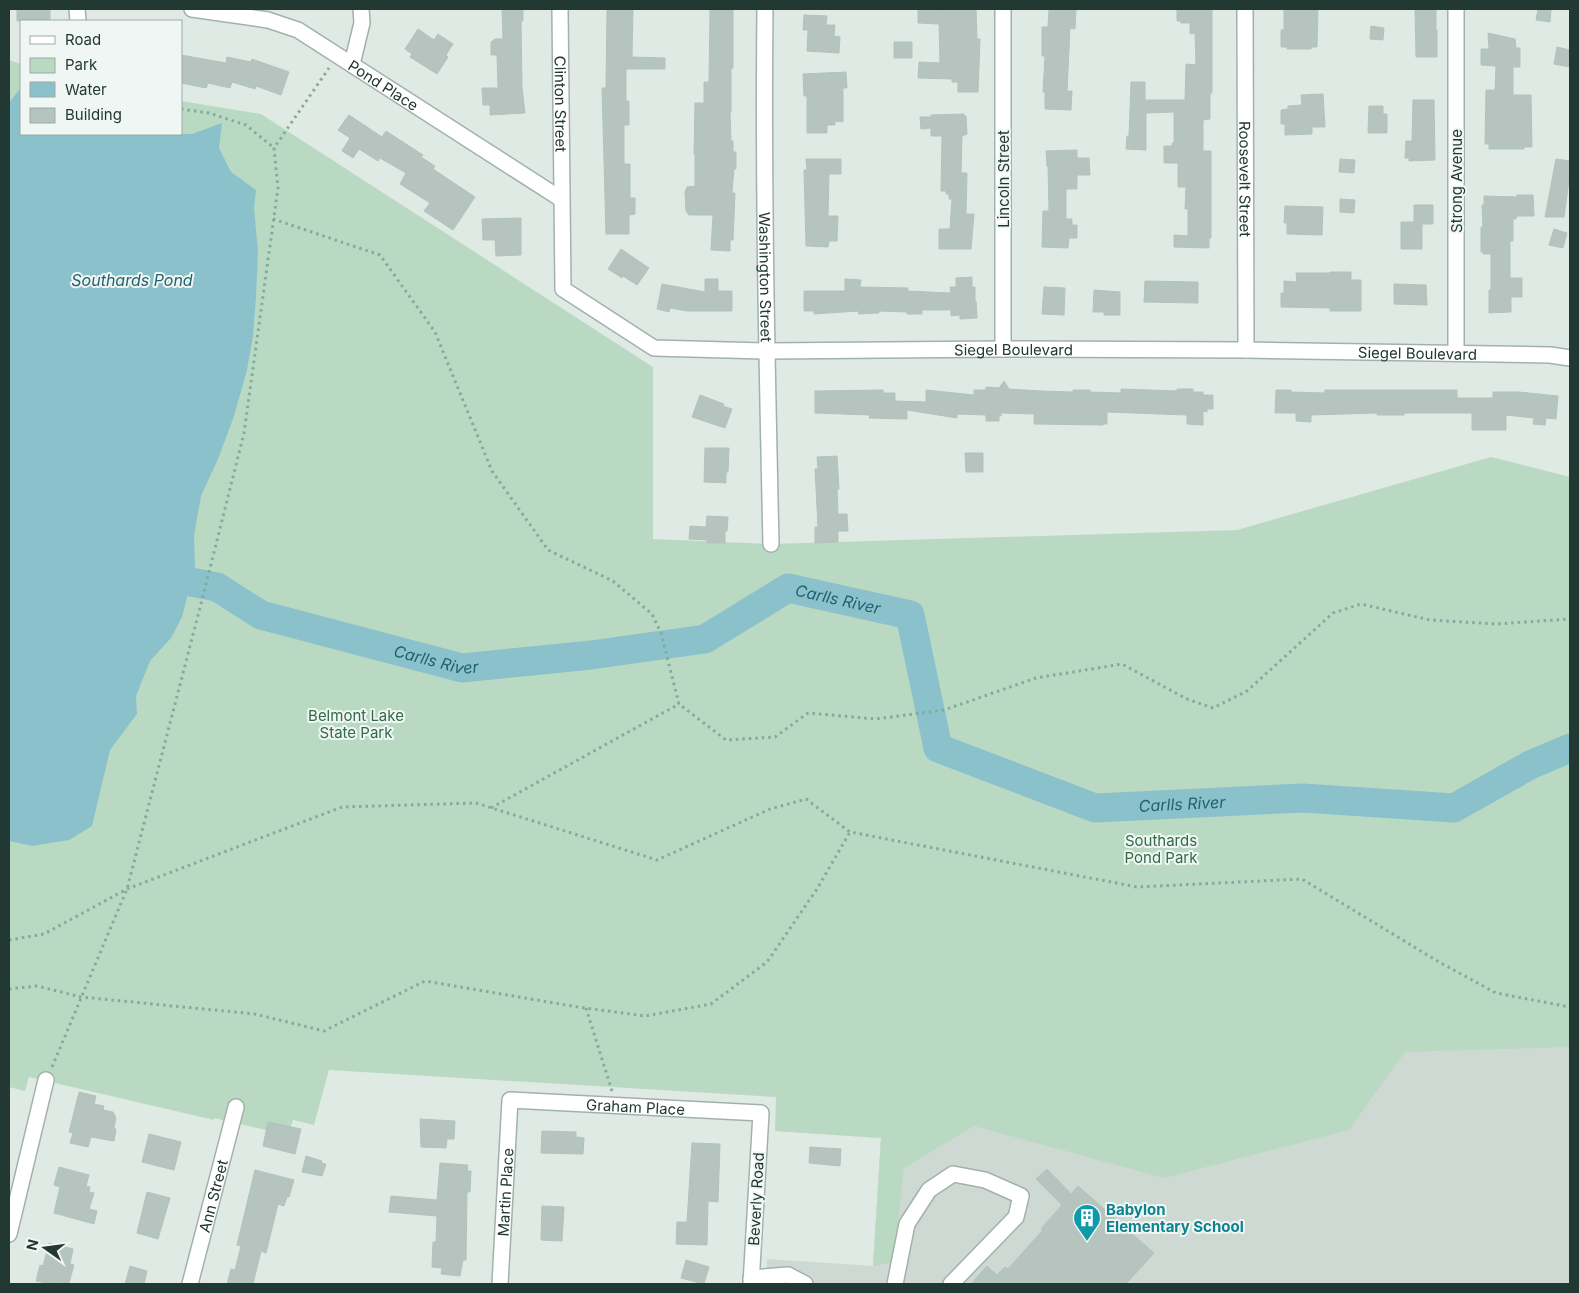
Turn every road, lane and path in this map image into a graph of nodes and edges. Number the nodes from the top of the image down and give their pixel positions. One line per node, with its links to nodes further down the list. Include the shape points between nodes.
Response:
1 (192, 9): 8 (street, Pond Place, via 268,20 298,30)
2 (361, 9): 9 (street, via 362,24)
3 (560, 9): 12 (street, Clinton Street)
4 (765, 9): 16 (street, Washington Street)
5 (1003, 9): 14 (street, Lincoln Street)
6 (1244, 9): 15 (street, Roosevelt Street)
7 (1456, 9): 17 (street, Strong Avenue)
8 (338, 55): 9 (street, Pond Place); 11 (path)
9 (352, 64): 12 (street, Pond Place)
10 (182, 109): 11 (path, via 209,113 246,125)
11 (274, 148): 13 (path, via 278,188)
12 (561, 199): 16 (street, Siegel Boulevard, via 564,289 654,348)
13 (273, 220): 21 (path, via 380,255 435,332 492,471 548,550 613,581 652,614 661,634); 24 (path, via 244,434)
14 (1003, 349): 15 (street, Siegel Boulevard); 16 (street, Siegel Boulevard)
15 (1246, 350): 17 (street, Siegel Boulevard)
16 (767, 351): 19 (street, Washington Street)
17 (1456, 353): 18 (street, Siegel Boulevard)
18 (1570, 358)
19 (771, 544)
20 (1570, 619): 21 (path, via 1496,624 1430,620 1361,604 1333,613 1247,691 1213,708 1122,664 1036,678 944,710 876,718 808,712 775,737 726,740)
21 (679, 704): 22 (path)
22 (492, 808): 23 (path, via 657,860 770,809 806,799); 24 (path, via 476,803 342,808)
23 (850, 832): 28 (path, via 1137,887 1302,878 1496,993); 29 (path, via 817,889 767,962 711,1004 645,1016)
24 (127, 889): 25 (path, via 44,934); 27 (path)
25 (9, 940)
26 (9, 988): 27 (path, via 37,986)
27 (81, 997): 29 (path, via 256,1014 324,1031 425,981); 30 (path)
28 (1570, 1007)
29 (586, 1008): 32 (path)
30 (46, 1080): 35 (street)
31 (510, 1100): 32 (street, Graham Place); 38 (street, Martin Place)
32 (617, 1106): 34 (street, Graham Place)
33 (236, 1107): 37 (street, Ann Street)
34 (761, 1113): 36 (street, Beverly Road)
35 (9, 1234)
36 (751, 1281): 39 (street, via 788,1276)
37 (190, 1284)
38 (500, 1284)
39 (805, 1284)
40 (895, 1284): 41 (street, via 907,1224 930,1190 953,1174 985,1180 1022,1196 1016,1217)
41 (951, 1284)

